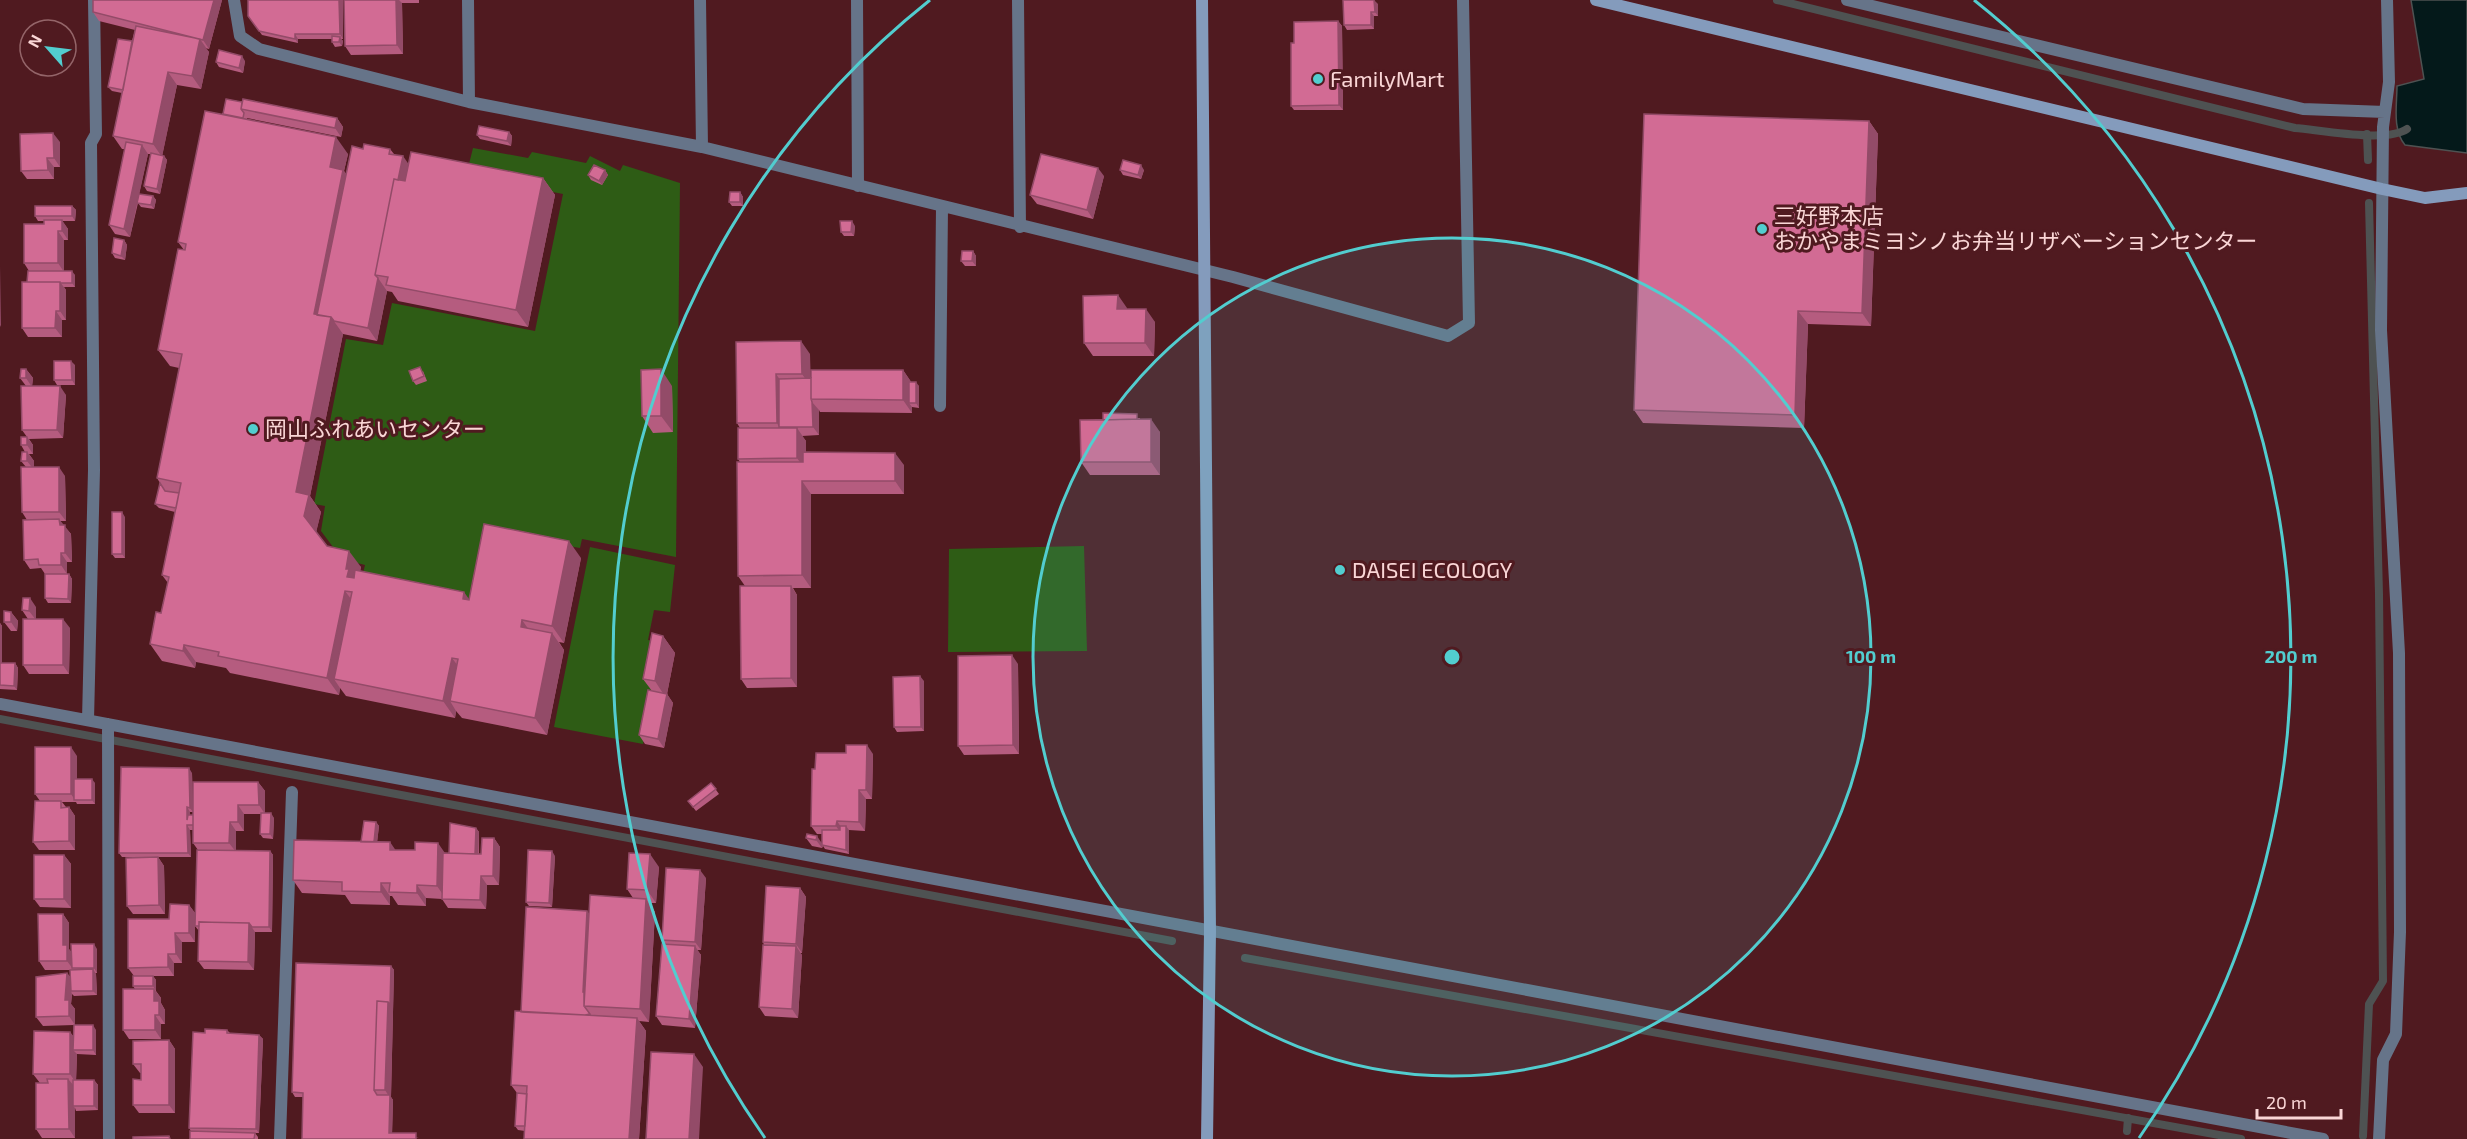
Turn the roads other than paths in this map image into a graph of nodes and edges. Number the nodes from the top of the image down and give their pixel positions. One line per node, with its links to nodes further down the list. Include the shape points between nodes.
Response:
1 (94, 0): 23 (street, via 94,470)
2 (234, 0): 12 (street, via 240,36 259,49)
3 (468, 0): 12 (street)
4 (700, 0): 14 (street)
5 (857, 0): 15 (street)
6 (1018, 0): 19 (street)
7 (1202, 0): 20 (street)
8 (1463, 0): 20 (street, via 1469,323 1448,336)
9 (1596, 0): 16 (street)
10 (1847, 0): 13 (street, via 2303,109)
11 (2387, 0): 13 (street, via 2389,82)
12 (469, 102): 14 (street)
13 (2385, 112): 16 (street)
14 (702, 147): 15 (street)
15 (858, 186): 18 (street)
16 (2382, 189): 17 (street, via 2426,198); 31 (street, via 2382,330 2399,653 2400,932 2396,1034 2383,1060)
17 (2467, 193)
18 (942, 207): 19 (street); 21 (street)
19 (1020, 227): 20 (street)
20 (1204, 270): 26 (street)
21 (940, 406)
22 (0, 704): 23 (street)
23 (88, 720): 24 (street)
24 (108, 728): 26 (street, via 1065,902); 27 (street)
25 (292, 792): 28 (street)
26 (1210, 932): 29 (street); 30 (street)
27 (109, 1139)
28 (280, 1139)
29 (1207, 1139)
30 (2323, 1139)
31 (2379, 1139)

